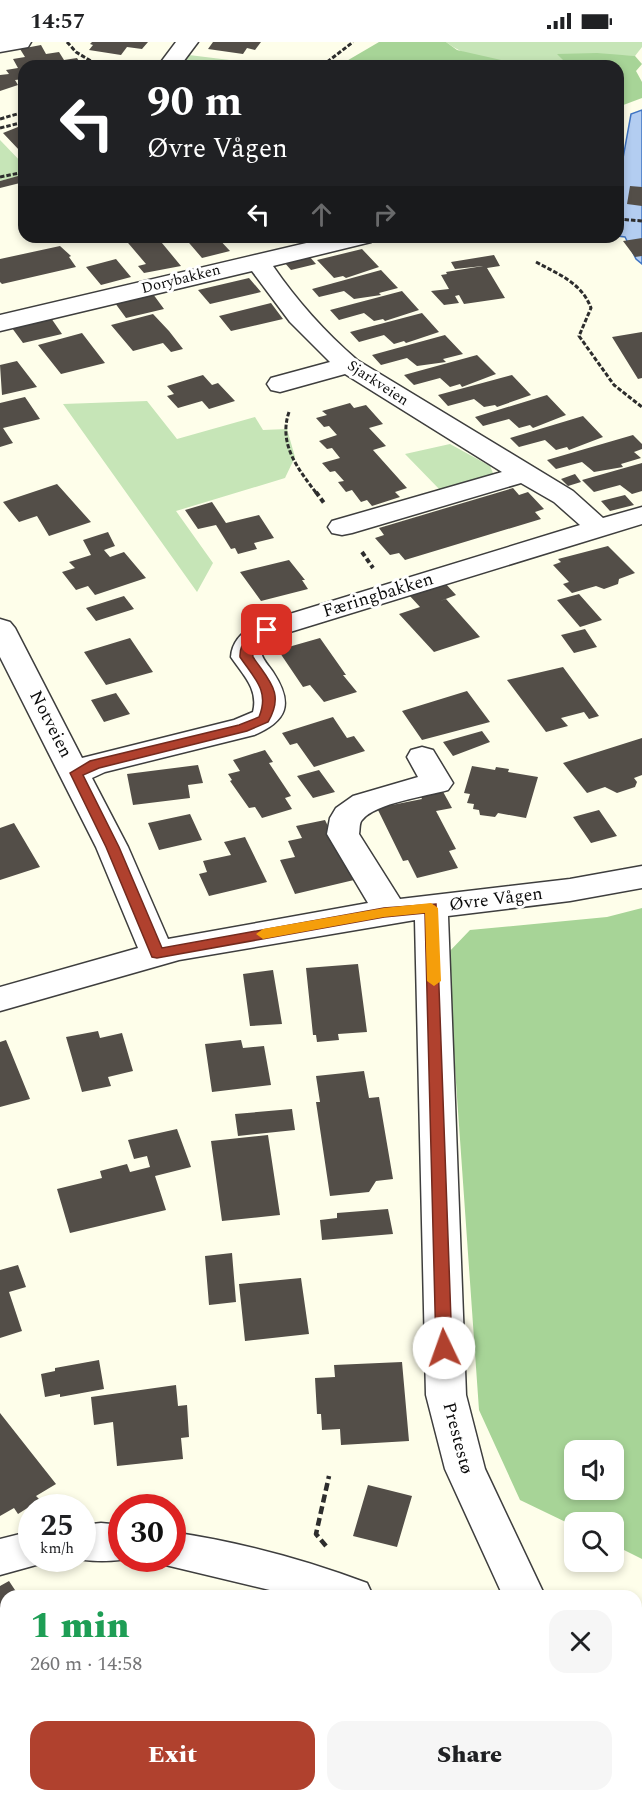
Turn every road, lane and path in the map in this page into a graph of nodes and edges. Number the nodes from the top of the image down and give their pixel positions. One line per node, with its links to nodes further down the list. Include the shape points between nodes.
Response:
1 (20, 42): 5 (street)
2 (67, 42): 6 (path)
3 (187, 42): 7 (street)
4 (353, 42): 8 (path)
5 (0, 46)
6 (89, 60)
7 (174, 60)
8 (330, 60)
9 (18, 114): 10 (path)
10 (0, 119)
11 (18, 124): 12 (path)
12 (0, 128)
13 (18, 173): 14 (path)
14 (0, 177)
15 (624, 220): 16 (path)
16 (642, 221)
17 (308, 243): 18 (street, Dorybakken)
18 (254, 249): 20 (street, Dorybakken); 21 (street, Sjarkveien, via 282,296)
19 (536, 262): 23 (path, via 571,282 587,297 591,308 579,336 606,375)
20 (0, 323)
21 (348, 365): 22 (street); 25 (street, Sjarkveien)
22 (280, 384)
23 (642, 406)
24 (295, 408): 27 (path, via 287,416 289,452)
25 (524, 474): 27 (street); 28 (street, Sjarkveien, via 569,500)
26 (642, 515): 28 (street, Færingbakken)
27 (342, 527): 29 (path)
28 (596, 528): 29 (street, Færingbakken)
29 (389, 591): 32 (street, Færingbakken, via 282,624 256,636 246,657 268,690 271,704 269,712 256,724 95,764)
30 (0, 628): 32 (street, Notveien)
31 (422, 757): 35 (street, via 437,783 374,800 356,807 345,817 343,834 384,899)
32 (76, 773): 36 (street, Notveien)
33 (642, 877): 34 (street, Øvre Vågen)
34 (431, 908): 35 (street, Øvre Vågen); 44 (street, Prestestø, via 446,1395 465,1469)
35 (384, 912): 36 (street, Øvre Vågen)
36 (157, 953): 37 (street, Øvre Vågen)
37 (0, 999)
38 (329, 1476): 39 (path, via 316,1534)
39 (330, 1551)
40 (18, 1552): 42 (street)
41 (186, 1552): 43 (street, via 223,1557)
42 (0, 1557)
43 (335, 1590)
44 (522, 1590)

